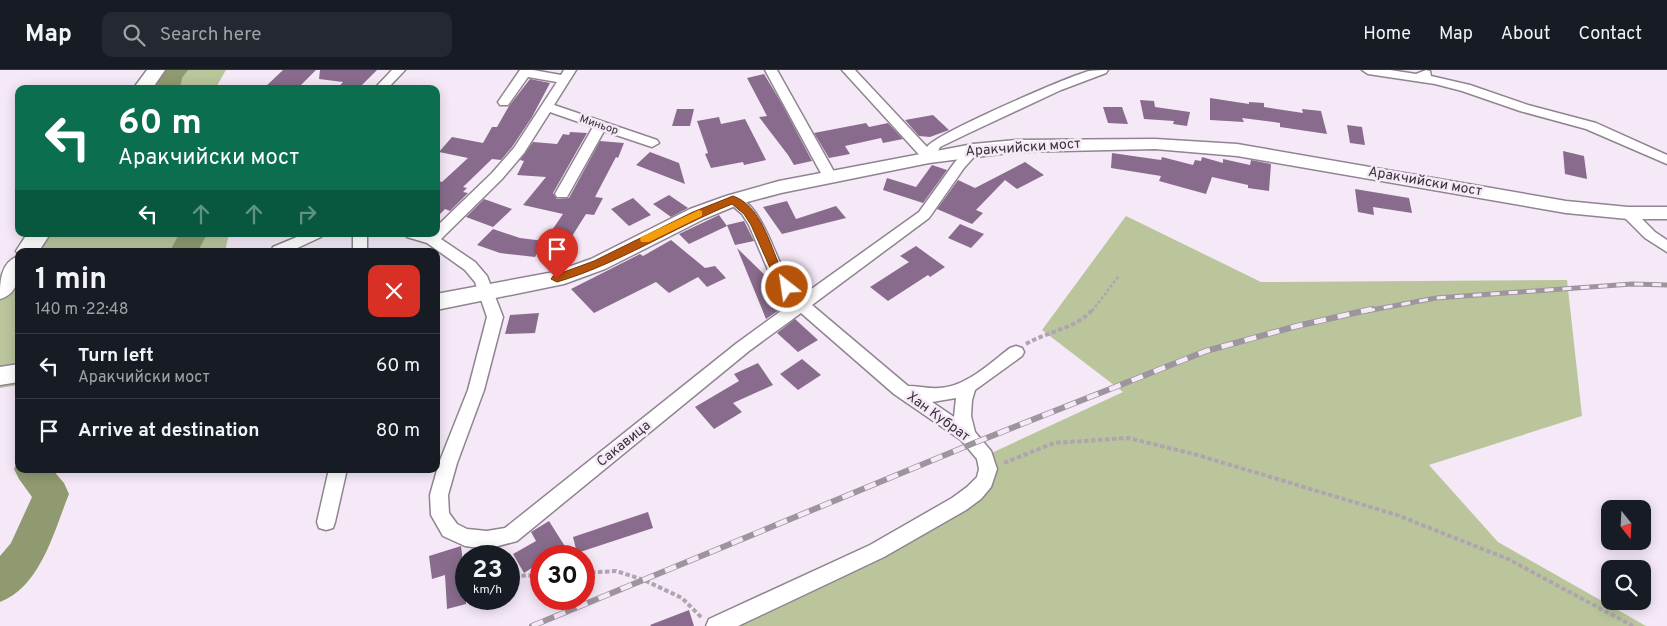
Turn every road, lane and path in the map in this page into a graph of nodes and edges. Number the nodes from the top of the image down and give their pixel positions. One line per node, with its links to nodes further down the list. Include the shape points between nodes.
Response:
1 (156, 70): 10 (main road)
2 (399, 70): 11 (street)
3 (771, 70): 19 (street)
4 (848, 70): 17 (street)
5 (1102, 70): 17 (street, via 964,130 935,145)
6 (1368, 70): 9 (street)
7 (526, 72): 8 (street); 12 (street)
8 (567, 74): 13 (street)
9 (1422, 74): 18 (street, via 1591,126)
10 (145, 85)
11 (384, 85)
12 (504, 102)
13 (546, 106): 14 (street, Миньор); 24 (street, via 519,150)
14 (600, 126): 15 (street, Миньор); 20 (street)
15 (652, 143)
16 (973, 150): 17 (main road, Аракчийски мост); 22 (main road, Аракчийски мост, via 1016,146 1163,144 1237,150 1532,202); 38 (street, Сакавица, via 924,216)
17 (929, 157): 19 (main road, Аракчийски мост)
18 (1667, 160)
19 (830, 176): 21 (main road, Аракчийски мост)
20 (562, 194)
21 (733, 200): 36 (main road, Аракчийски мост, via 697,214 598,264 557,279); 38 (street, Хан Кубрат, via 748,211 776,270)
22 (1628, 213): 23 (main road, Аракчийски мост); 30 (street, via 1650,235)
23 (1667, 213)
24 (440, 232)
25 (37, 237): 31 (main road)
26 (309, 237): 32 (street)
27 (422, 237): 29 (street, Сакавица)
28 (435, 237): 29 (street)
29 (432, 240): 36 (street, Сакавица, via 470,266 482,280)
30 (1667, 246)
31 (29, 248)
32 (285, 248)
33 (15, 270): 35 (main road)
34 (1118, 277): 39 (path, via 1086,316 1063,329 1032,340)
35 (0, 291)
36 (486, 293): 37 (main road, Аракчийски мост); 38 (street, Сакавица, via 495,317 489,347 439,495 440,514 450,530 465,537 487,540 510,535 743,346)
37 (440, 301)
38 (801, 304): 43 (street, Хан Кубрат)
39 (1016, 352): 42 (street)
40 (15, 374): 41 (main road)
41 (0, 376)
42 (968, 387): 43 (street, via 947,395 924,396); 44 (street, via 960,416)
43 (900, 389): 44 (street, Хан Кубрат)
44 (967, 435): 45 (street, Хан Кубрат, via 985,456)
45 (988, 469): 49 (street, via 985,481 974,493 877,551); 50 (path, via 1054,443 1128,438 1194,454 1397,515 1508,559)
46 (337, 473): 47 (street)
47 (326, 522)
48 (595, 572): 49 (path, via 616,571 644,580)
49 (721, 622)
50 (1633, 626)

